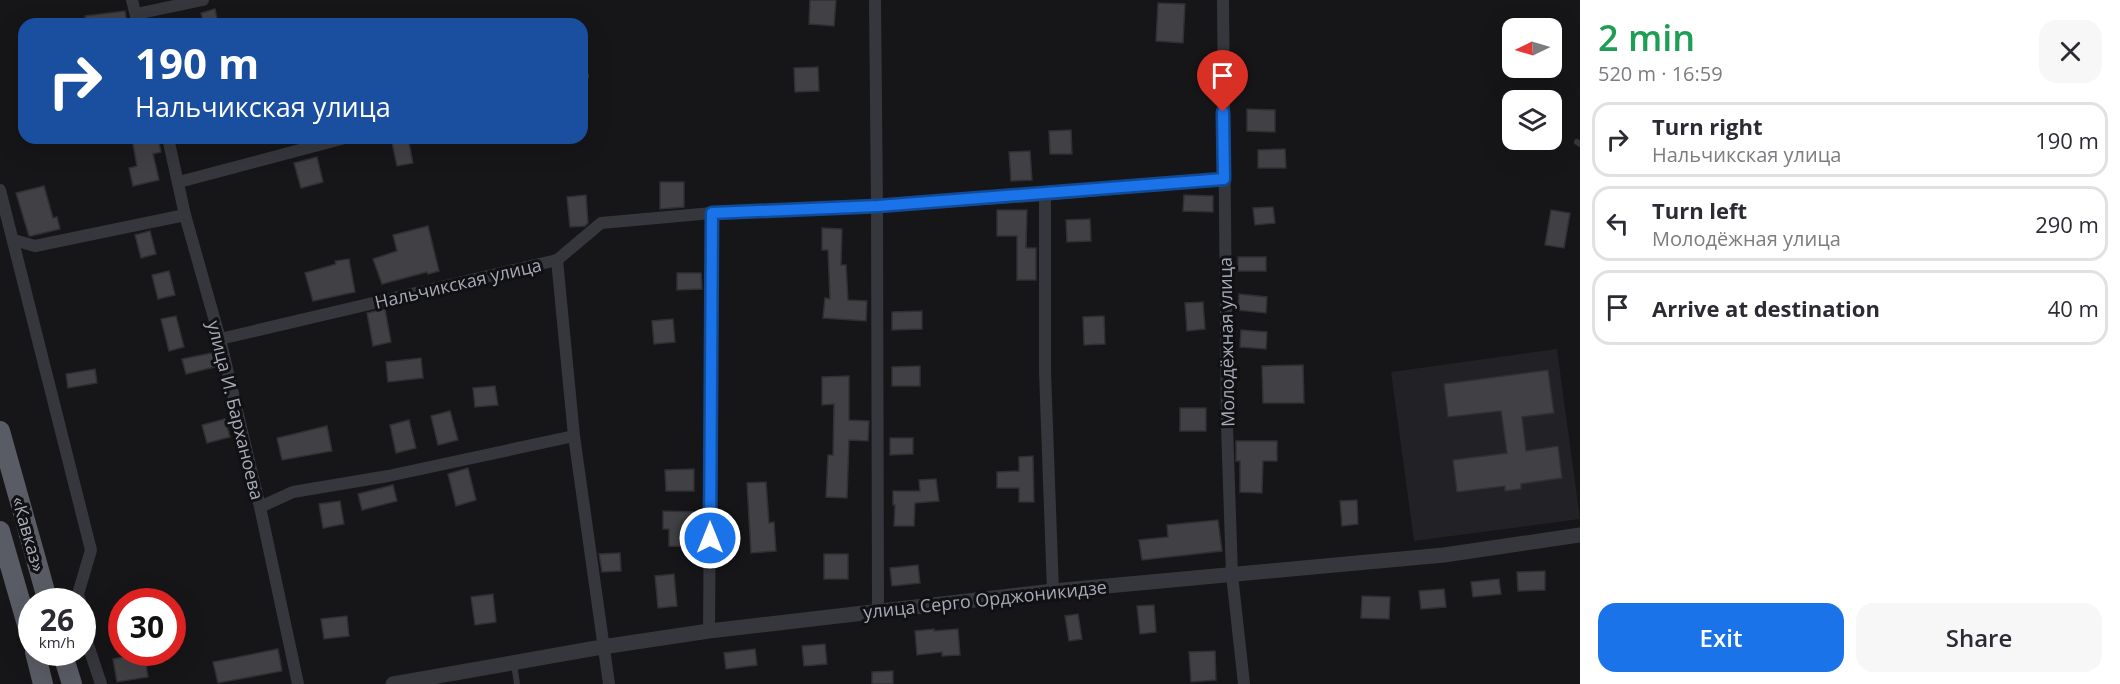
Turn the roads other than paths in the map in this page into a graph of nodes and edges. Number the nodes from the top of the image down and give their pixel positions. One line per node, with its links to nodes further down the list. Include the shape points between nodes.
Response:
1 (132, 0): 5 (street)
2 (203, 0): 6 (street)
3 (875, 0): 13 (street)
4 (1222, 0): 9 (street, Молодёжная улица)
5 (137, 18)
6 (140, 18)
7 (170, 144): 10 (street, улица И. Барханоева)
8 (322, 144): 10 (street)
9 (1224, 179): 12 (street, Нальчикская улица); 26 (street, Молодёжная улица)
10 (179, 182): 15 (street, улица И. Барханоева)
11 (0, 190): 16 (street)
12 (1045, 195): 13 (street, Нальчикская улица); 29 (street, via 1045,372)
13 (878, 206): 14 (street, Нальчикская улица); 31 (street)
14 (712, 213): 19 (street, Нальчикская улица, via 602,223); 32 (street)
15 (185, 215): 17 (street); 20 (street, улица И. Барханоева)
16 (14, 240): 17 (street); 18 (street)
17 (35, 246): 18 (street)
18 (19, 259): 28 (street, via 91,550)
19 (557, 260): 20 (street, Нальчикская улица); 22 (street)
20 (220, 339): 23 (street, улица И. Барханоева)
21 (0, 431): 27 (highway, «Кавказ»)
22 (574, 436): 23 (street, via 293,492); 33 (street)
23 (260, 507): 41 (street, улица И. Барханоева)
24 (0, 531): 30 (highway, «Кавказ»)
25 (1580, 535): 26 (street, улица Серго Орджоникидзе, via 1444,555)
26 (1232, 575): 29 (street, улица Серго Орджоникидзе); 45 (street, Молодёжная улица)
27 (44, 588)
28 (80, 588)
29 (1053, 591): 31 (street, улица Серго Орджоникидзе)
30 (18, 593)
31 (878, 610): 32 (street, улица Серго Орджоникидзе)
32 (709, 631): 33 (street, улица Серго Орджоникидзе)
33 (602, 647): 34 (street, улица Серго Орджоникидзе); 44 (street)
34 (514, 663): 42 (street, улица Серго Орджоникидзе); 43 (lane)
35 (38, 666): 38 (highway)
36 (68, 666): 39 (highway)
37 (95, 666): 40 (street)
38 (44, 684)
39 (74, 684)
40 (101, 684)
41 (297, 684)
42 (393, 684)
43 (517, 684)
44 (609, 684)
45 (1244, 684)

